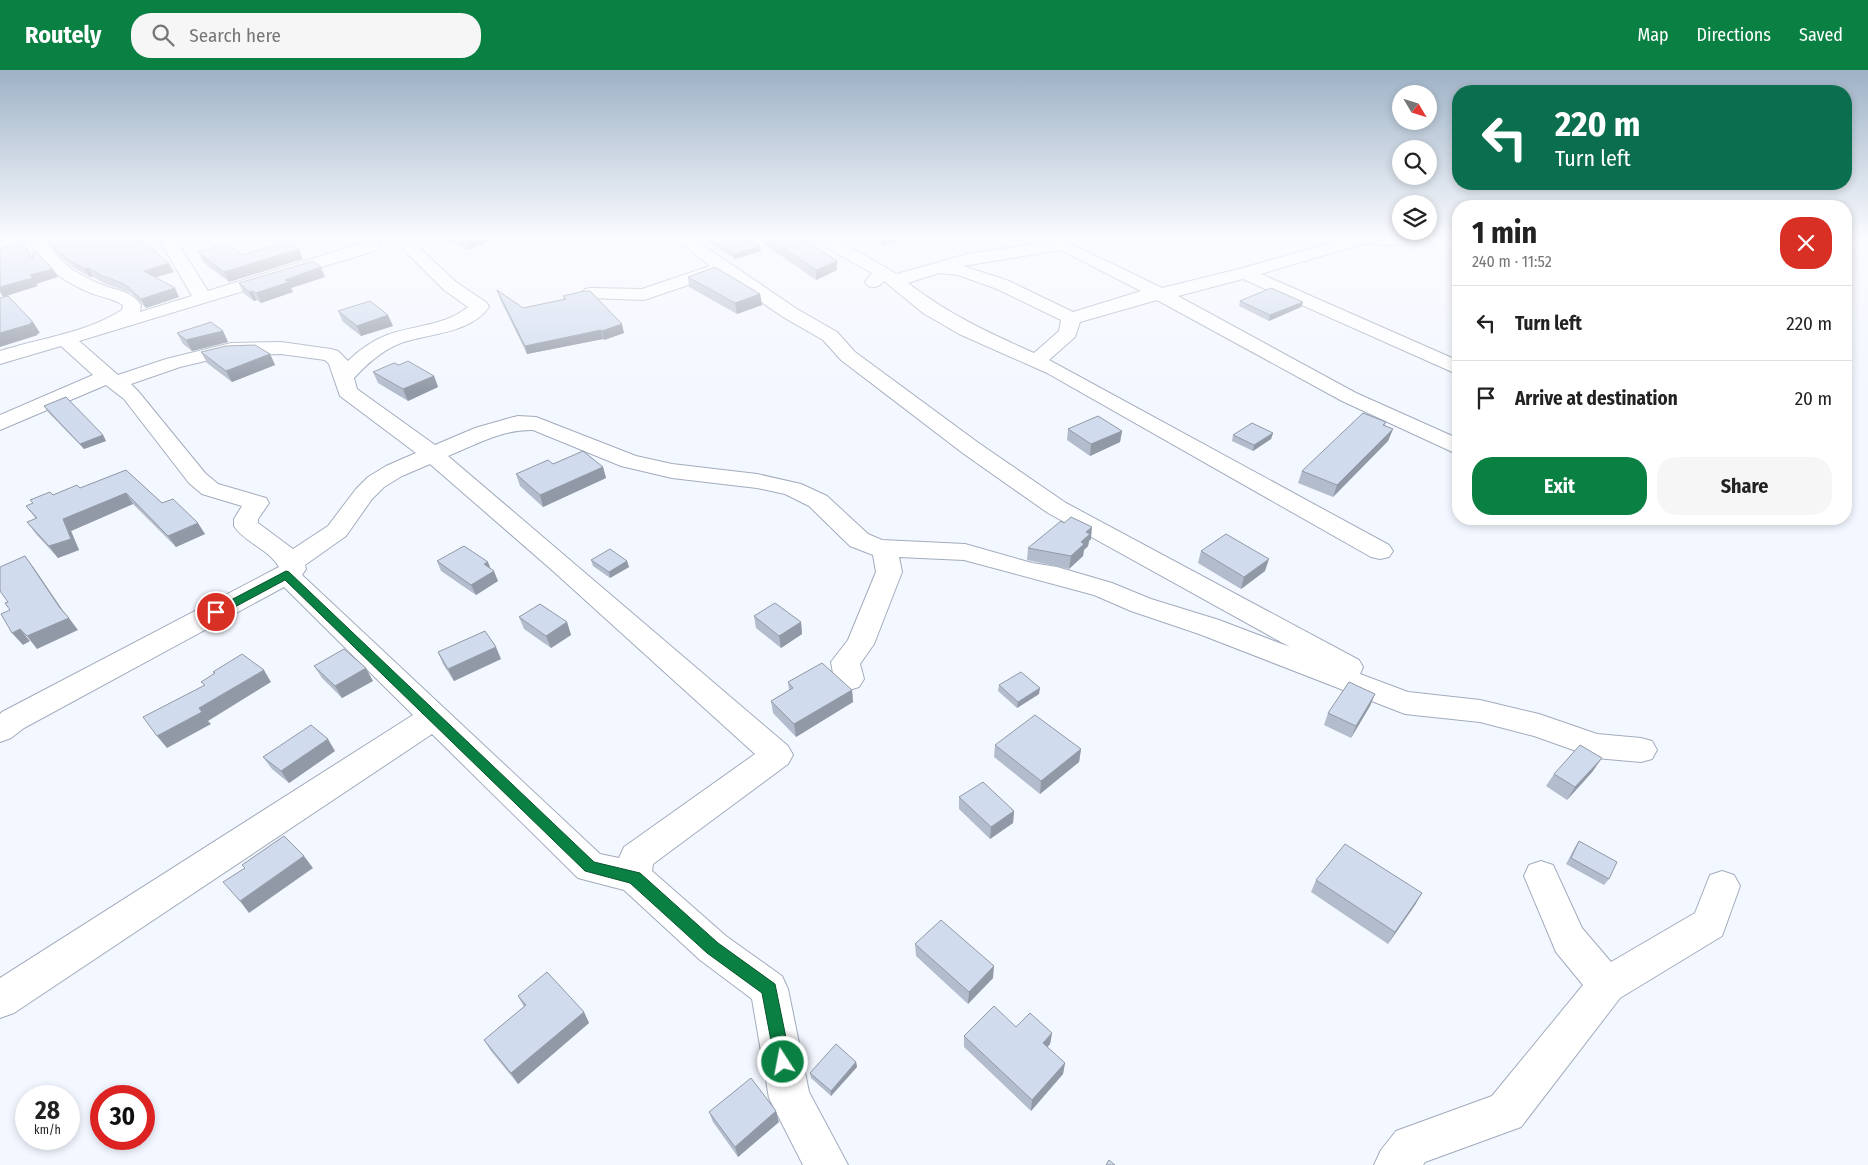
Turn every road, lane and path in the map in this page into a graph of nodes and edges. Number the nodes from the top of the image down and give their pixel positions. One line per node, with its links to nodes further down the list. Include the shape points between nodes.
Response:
1 (99, 290): 16 (street, via 128,300 132,312)
2 (199, 290): 14 (street)
3 (231, 290): 14 (street)
4 (456, 290): 22 (street, via 480,307 468,318 382,344 358,361 344,378)
5 (658, 290): 12 (street, via 644,295)
6 (757, 290): 30 (street, via 830,336 848,356 972,450 1057,508 1344,664)
7 (901, 290): 19 (street, via 966,330)
8 (1013, 290): 15 (street)
9 (1152, 290): 13 (street)
10 (1181, 290): 13 (street)
11 (1283, 290): 20 (street)
12 (591, 293)
13 (1158, 293): 15 (street); 24 (street, via 1349,397)
14 (203, 299): 16 (street)
15 (1071, 318): 19 (street, via 1068,333)
16 (95, 332): 17 (street)
17 (66, 340): 18 (street); 21 (street)
18 (0, 358)
19 (1037, 361): 27 (street, via 1129,409)
20 (1452, 366)
21 (112, 380): 22 (street, via 231,349 281,348 331,355 338,362); 23 (street); 28 (street, via 131,395 210,490 257,503 246,520 246,526)
22 (345, 383): 25 (street, via 348,392)
23 (0, 422)
24 (1452, 445)
25 (432, 454): 26 (street, via 483,433 518,424 536,424 629,461 672,471 757,481 793,489 818,501 858,540); 28 (street, via 376,482 337,531); 35 (street, via 777,755 636,857)
26 (885, 548): 29 (street, via 889,572 860,644 845,662); 30 (street, via 965,552 1103,589)
27 (1380, 551)
28 (289, 568): 31 (street); 32 (street)
29 (848, 680)
30 (1405, 703): 33 (street, via 1480,711 1540,726 1596,746)
31 (434, 717): 35 (street, via 590,867); 38 (street)
32 (0, 730)
33 (1641, 750)
34 (1541, 876): 37 (street, via 1569,940)
35 (634, 877): 39 (street, via 713,948 769,989 790,1098)
36 (1722, 886): 37 (street, via 1709,924)
37 (1608, 985): 40 (street, via 1506,1112 1411,1146)
38 (0, 1000)
39 (826, 1165)
40 (1396, 1165)

